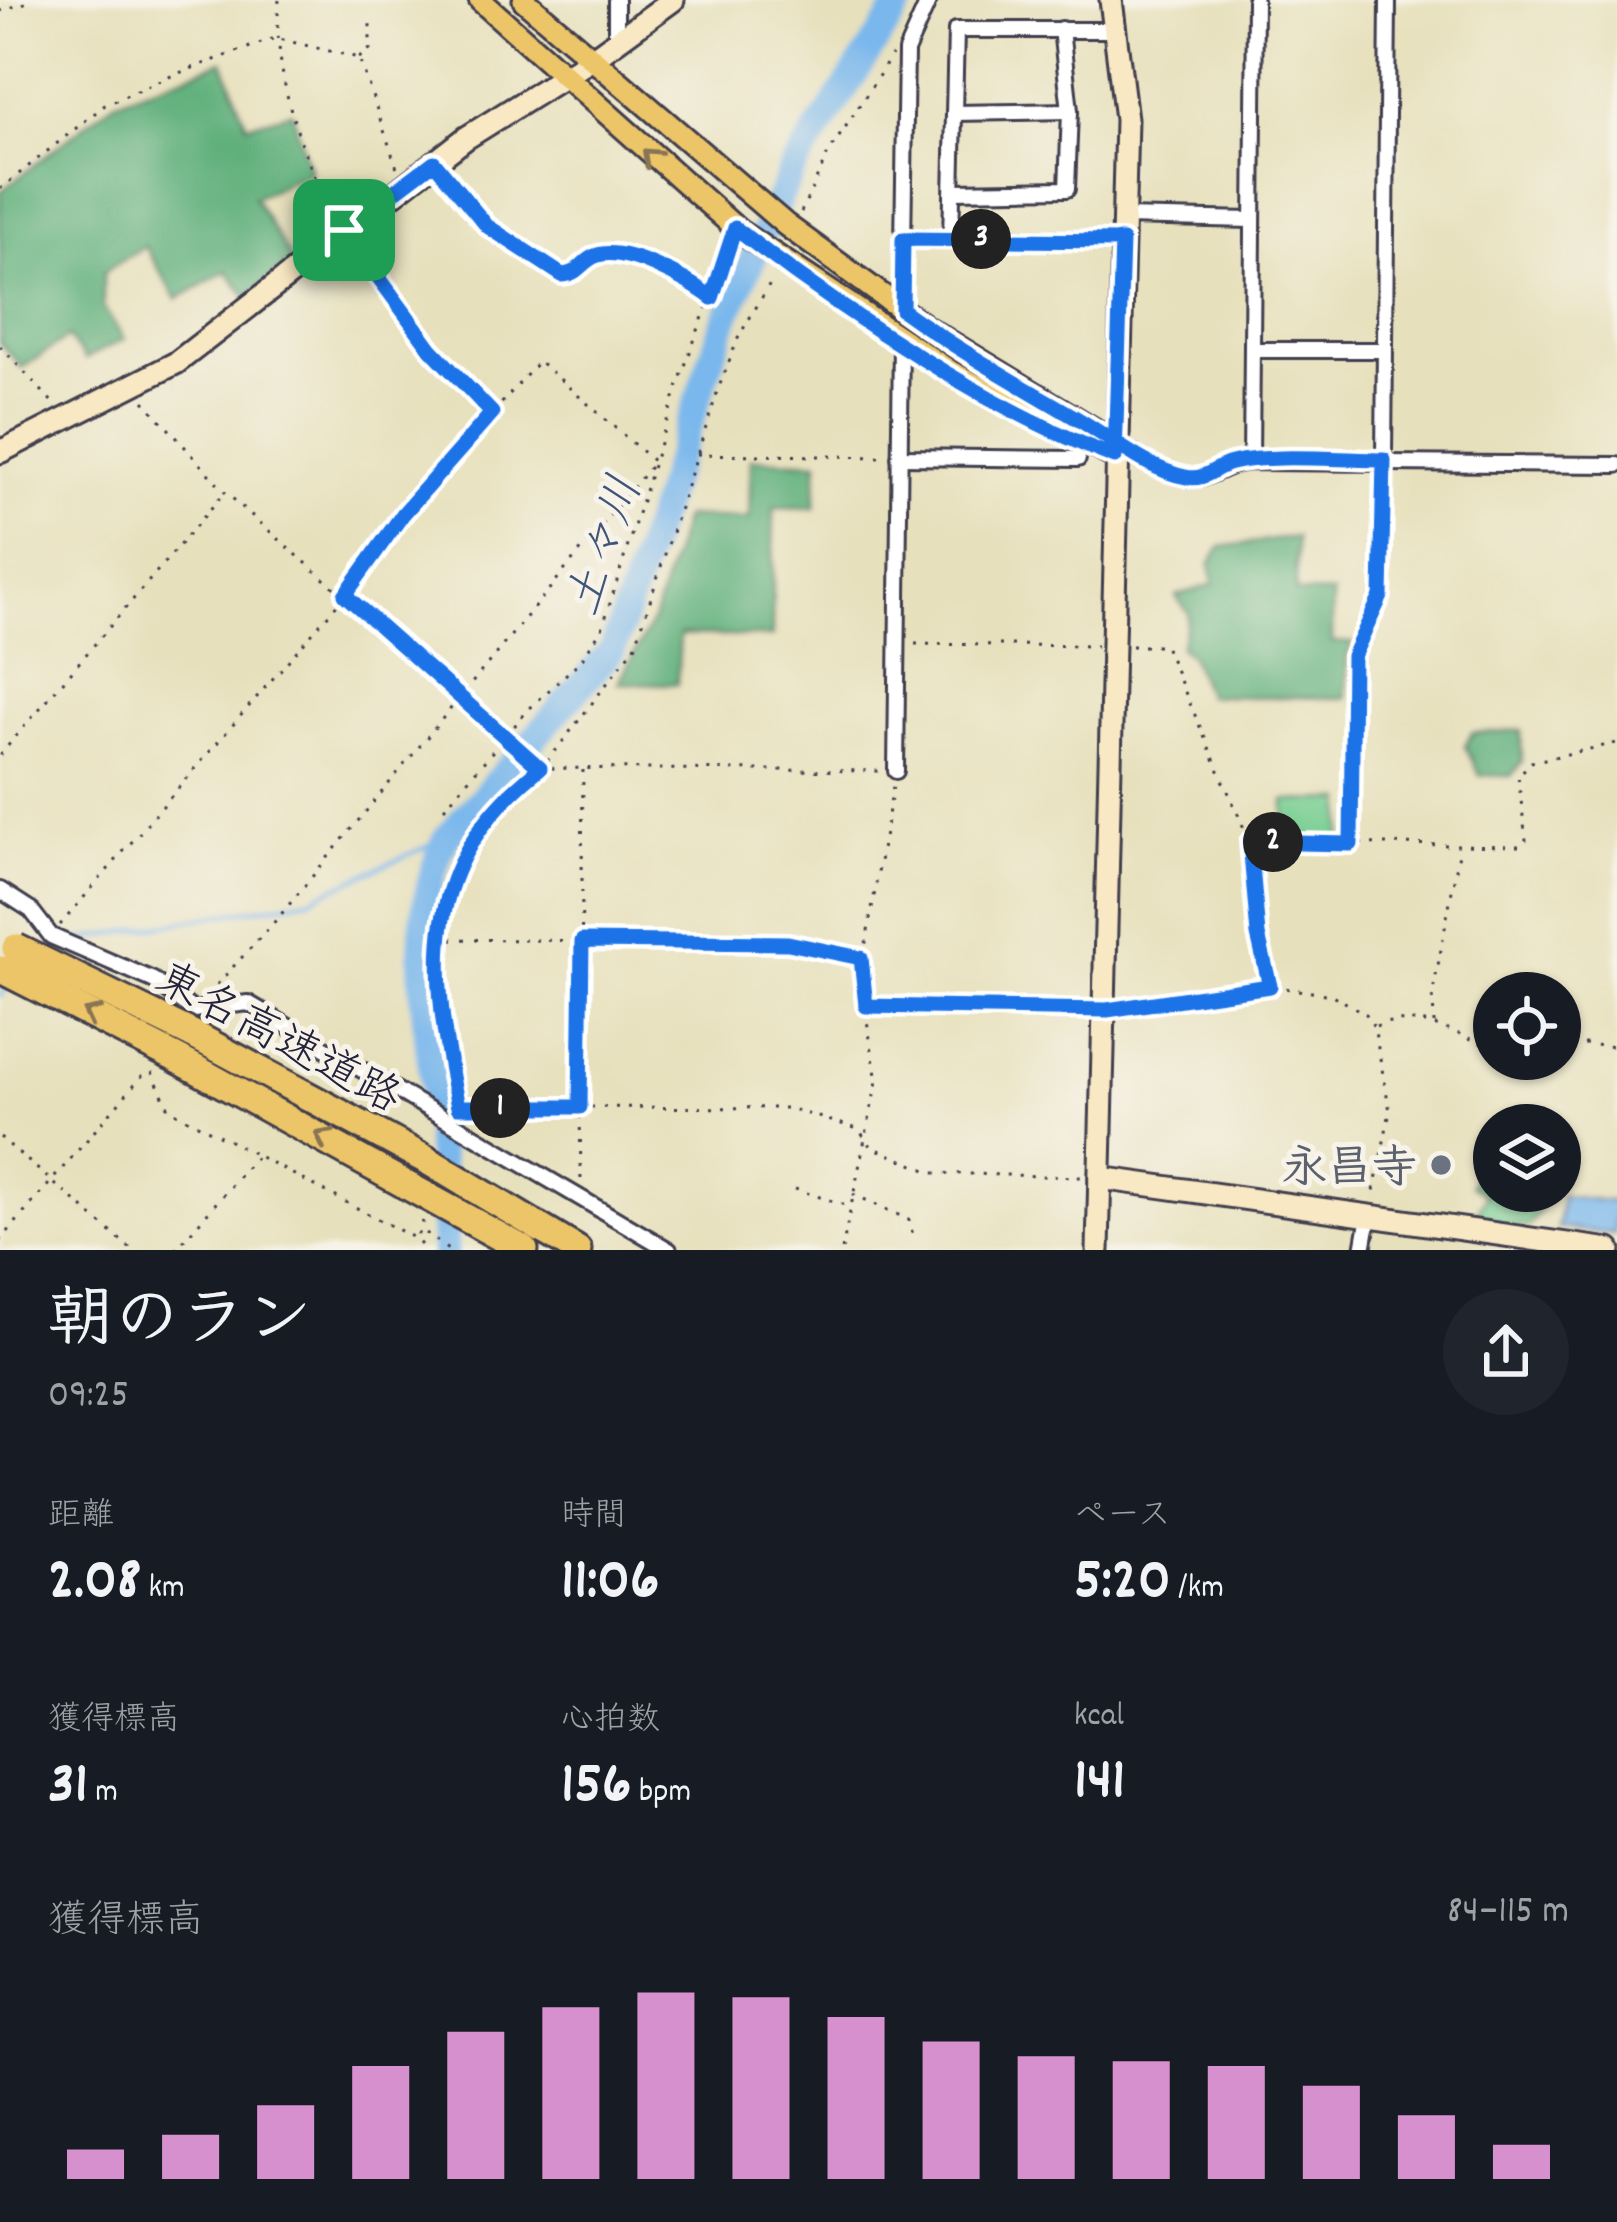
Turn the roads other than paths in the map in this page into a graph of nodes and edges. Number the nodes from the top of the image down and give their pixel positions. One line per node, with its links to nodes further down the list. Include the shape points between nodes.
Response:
1 (480, 0): 13 (main road)
2 (524, 0): 12 (main road)
3 (616, 0): 11 (street)
4 (673, 0): 11 (street)
5 (929, 0): 19 (street, via 906,51)
6 (1111, 0): 10 (street)
7 (1255, 0): 18 (street)
8 (1388, 0): 25 (street)
9 (1061, 29): 10 (street); 14 (street); 15 (street, via 956,30)
10 (1117, 29): 17 (street, via 1126,119)
11 (616, 43): 12 (street)
12 (592, 59): 13 (street); 22 (main road, via 758,202)
13 (563, 76): 23 (main road, one-way to 13, via 737,230); 27 (street, via 434,162 176,363)
14 (1070, 111): 15 (street); 16 (street, via 1067,188)
15 (955, 113): 16 (street)
16 (953, 191): 20 (street)
17 (1123, 217): 18 (street); 21 (street)
18 (1252, 220): 24 (street)
19 (903, 239): 20 (street); 22 (street)
20 (951, 239): 21 (street)
21 (1122, 241): 26 (street)
22 (902, 310): 26 (main road)
23 (901, 341): 26 (main road, via 1057,431); 28 (street)
24 (1252, 350): 25 (street); 31 (street)
25 (1384, 350): 30 (street)
26 (1115, 449): 31 (street, via 1196,478); 37 (street)
27 (0, 452)
28 (899, 457): 29 (street); 33 (street)
29 (1078, 460)
30 (1384, 460): 31 (street); 32 (street)
31 (1251, 462)
32 (1617, 466)
33 (896, 771)
34 (0, 890): 36 (street, via 51,936 153,980)
35 (5, 957): 36 (highway, 東名高速道路, bridge); 39 (highway, 東名高速道路, one-way to 35, bridge, via 456,1210 425,1202)
36 (193, 1022): 40 (highway, 東名高速道路); 41 (street, via 248,1003)
37 (1100, 1178): 38 (street); 42 (street)
38 (1369, 1216): 43 (street); 44 (street)
39 (524, 1250)
40 (578, 1250)
41 (670, 1250)
42 (1098, 1250)
43 (1363, 1250)
44 (1610, 1250)

